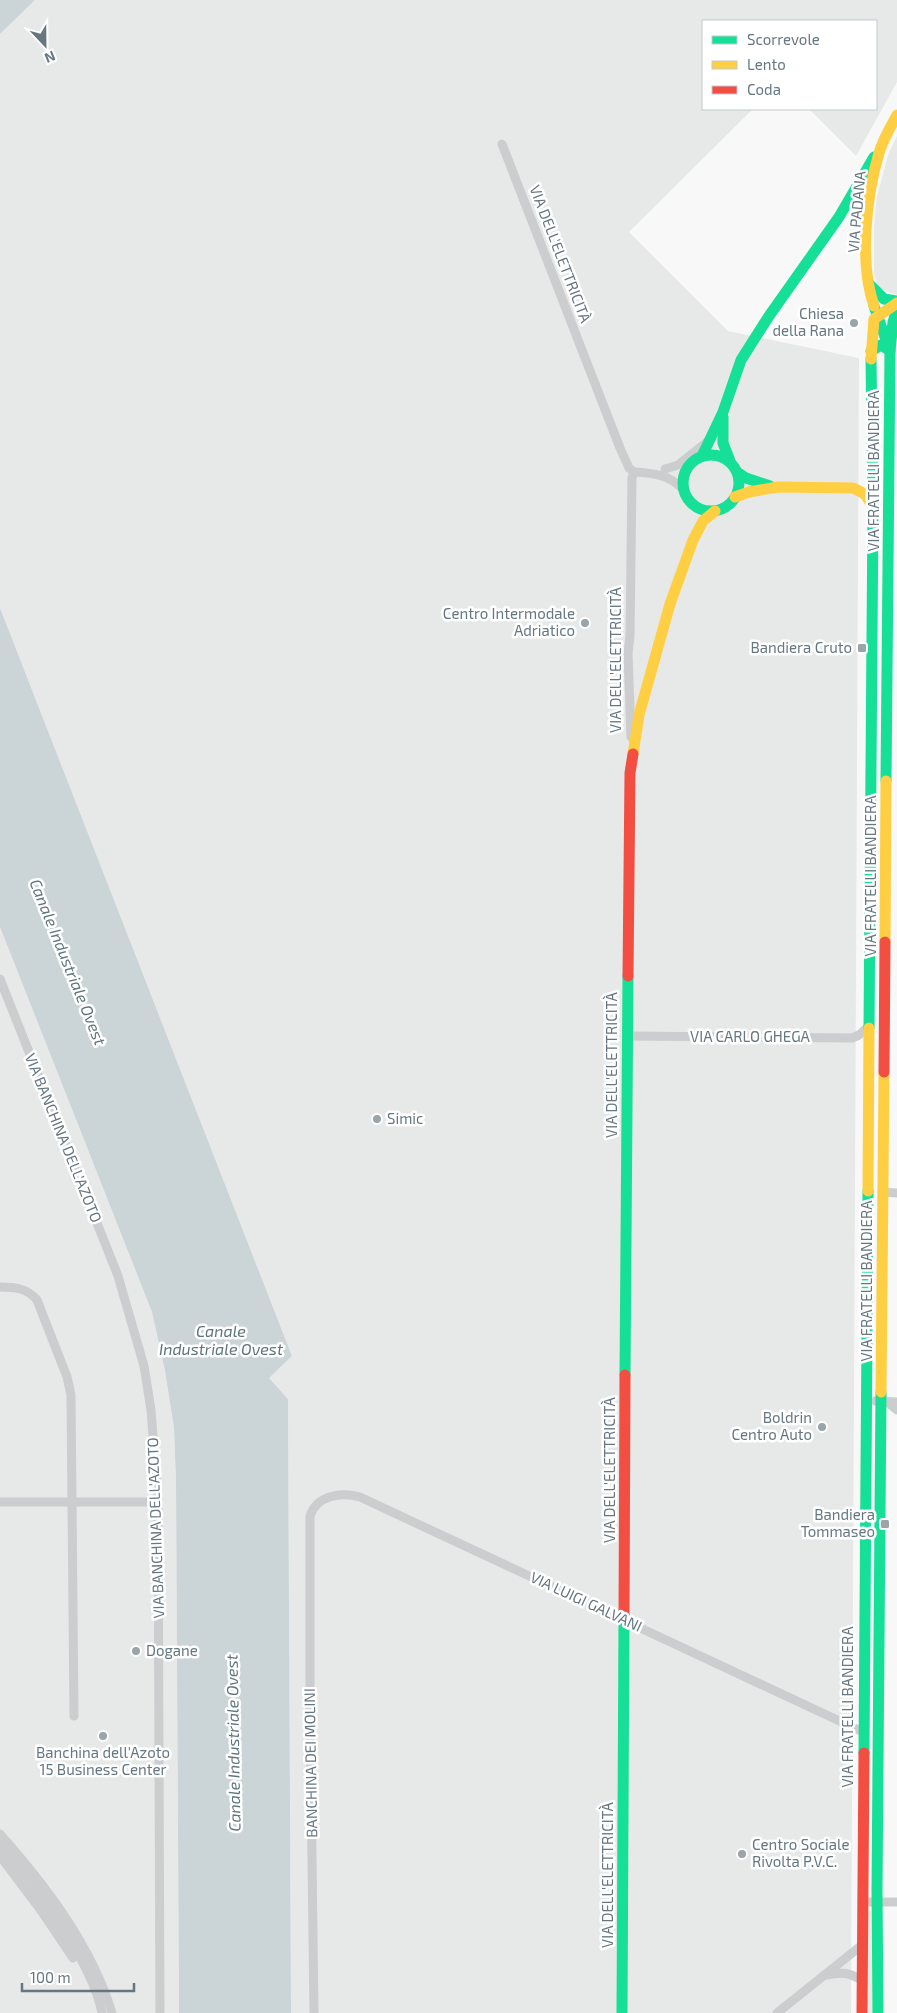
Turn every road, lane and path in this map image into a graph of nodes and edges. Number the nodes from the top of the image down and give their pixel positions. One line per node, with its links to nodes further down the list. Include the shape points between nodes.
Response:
1 (897, 115): 2 (main road, VIA PADANA)
2 (884, 139): 4 (main road, VIA PADANA, via 872,184); 10 (main road, via 839,217 741,360)
3 (502, 144): 16 (street, VIA DELL'ELETTRICITÀ, via 616,439)
4 (868, 282): 5 (main road, via 882,299); 7 (main road, VIA PADANA)
5 (897, 302): 7 (main road)
6 (897, 309): 9 (main road, VIA FRATELLI BANDIERA)
7 (878, 315): 8 (main road, VIA FRATELLI BANDIERA, via 872,323); 9 (main road, VIA FRATELLI BANDIERA)
8 (871, 351): 9 (main road, via 881,345); 19 (main road, VIA FRATELLI BANDIERA)
9 (890, 351): 24 (main road, VIA FRATELLI BANDIERA)
10 (723, 412): 11 (main road); 13 (main road, via 723,443)
11 (711, 438): 12 (main road); 15 (street, via 678,465)
12 (702, 456): 13 (main road, via 712,454); 14 (main road)
13 (730, 461): 17 (main road)
14 (689, 465): 15 (street); 22 (main road)
15 (665, 469): 18 (street)
16 (634, 472): 18 (street); 33 (street, VIA DELL'ELETTRICITÀ, via 628,653)
17 (737, 472): 20 (main road); 23 (main road, via 739,481)
18 (654, 473): 22 (street, via 673,481)
19 (872, 480): 21 (main road, VIA FRATELLI BANDIERA); 26 (main road, VIA FRATELLI BANDIERA)
20 (772, 487): 21 (main road); 23 (main road, via 751,490)
21 (853, 488): 26 (main road, via 865,494)
22 (683, 490): 25 (main road)
23 (735, 498): 27 (main road)
24 (889, 502): 28 (street); 30 (main road, VIA FRATELLI BANDIERA)
25 (692, 503): 27 (main road); 29 (main road)
26 (873, 508): 34 (main road, VIA FRATELLI BANDIERA)
27 (715, 511): 29 (main road, via 703,521)
28 (897, 512)
29 (693, 540): 33 (main road, via 670,604)
30 (892, 652): 31 (main road, VIA FRATELLI BANDIERA)
31 (892, 690): 32 (main road, VIA FRATELLI BANDIERA)
32 (892, 727): 35 (main road, VIA FRATELLI BANDIERA)
33 (632, 752): 38 (main road, VIA DELL'ELETTRICITÀ)
34 (869, 878): 35 (main road); 37 (main road, VIA FRATELLI BANDIERA)
35 (892, 879): 39 (main road, VIA FRATELLI BANDIERA)
36 (0, 979): 49 (street, VIA BANCHINA DELL'AZOTO, via 114,1267 133,1325 151,1410)
37 (870, 1025): 38 (street, VIA CARLO GHEGA, via 852,1038); 43 (main road, VIA FRATELLI BANDIERA)
38 (626, 1036): 51 (main road, VIA DELL'ELETTRICITÀ)
39 (883, 1192): 40 (street); 44 (main road, VIA FRATELLI BANDIERA)
40 (897, 1193): 41 (street, VIA FRATELLI BANDIERA)
41 (897, 1201)
42 (0, 1287): 48 (street, via 21,1288 37,1300 67,1377 72,1404)
43 (865, 1401): 44 (street); 53 (main road, VIA FRATELLI BANDIERA)
44 (884, 1401): 45 (street); 46 (street); 58 (main road, VIA FRATELLI BANDIERA)
45 (897, 1402)
46 (897, 1410)
47 (0, 1502): 48 (street)
48 (73, 1502): 49 (street); 52 (street)
49 (158, 1502): 66 (street, VIA BANCHINA DELL'AZOTO)
50 (311, 1513): 51 (street, VIA LUIGI GALVANI, via 319,1502 328,1497 343,1494 360,1497); 67 (street, BANCHINA DEI MOLINI)
51 (625, 1620): 53 (street, VIA LUIGI GALVANI); 63 (main road, VIA DELL'ELETTRICITÀ)
52 (74, 1716)
53 (863, 1732): 57 (main road, VIA FRATELLI BANDIERA)
54 (0, 1834): 65 (street, via 31,1871 73,1932 99,1976)
55 (0, 1845): 64 (street, via 71,1942 95,1989)
56 (0, 1856): 64 (street, via 56,1931)
57 (862, 1902): 58 (street); 60 (main road, VIA FRATELLI BANDIERA)
58 (878, 1902): 59 (street); 72 (main road, VIA FRATELLI BANDIERA)
59 (897, 1902)
60 (862, 1945): 61 (street); 62 (main road, VIA FRATELLI BANDIERA)
61 (825, 1975): 62 (street, via 841,1972); 70 (street)
62 (862, 1981): 71 (main road, VIA FRATELLI BANDIERA)
63 (622, 1989): 68 (main road, via 615,2000); 69 (main road, VIA DELL'ELETTRICITÀ)
64 (102, 2013)
65 (112, 2013)
66 (160, 2013)
67 (314, 2013)
68 (615, 2013)
69 (622, 2013)
70 (777, 2013)
71 (862, 2013)
72 (878, 2013)

